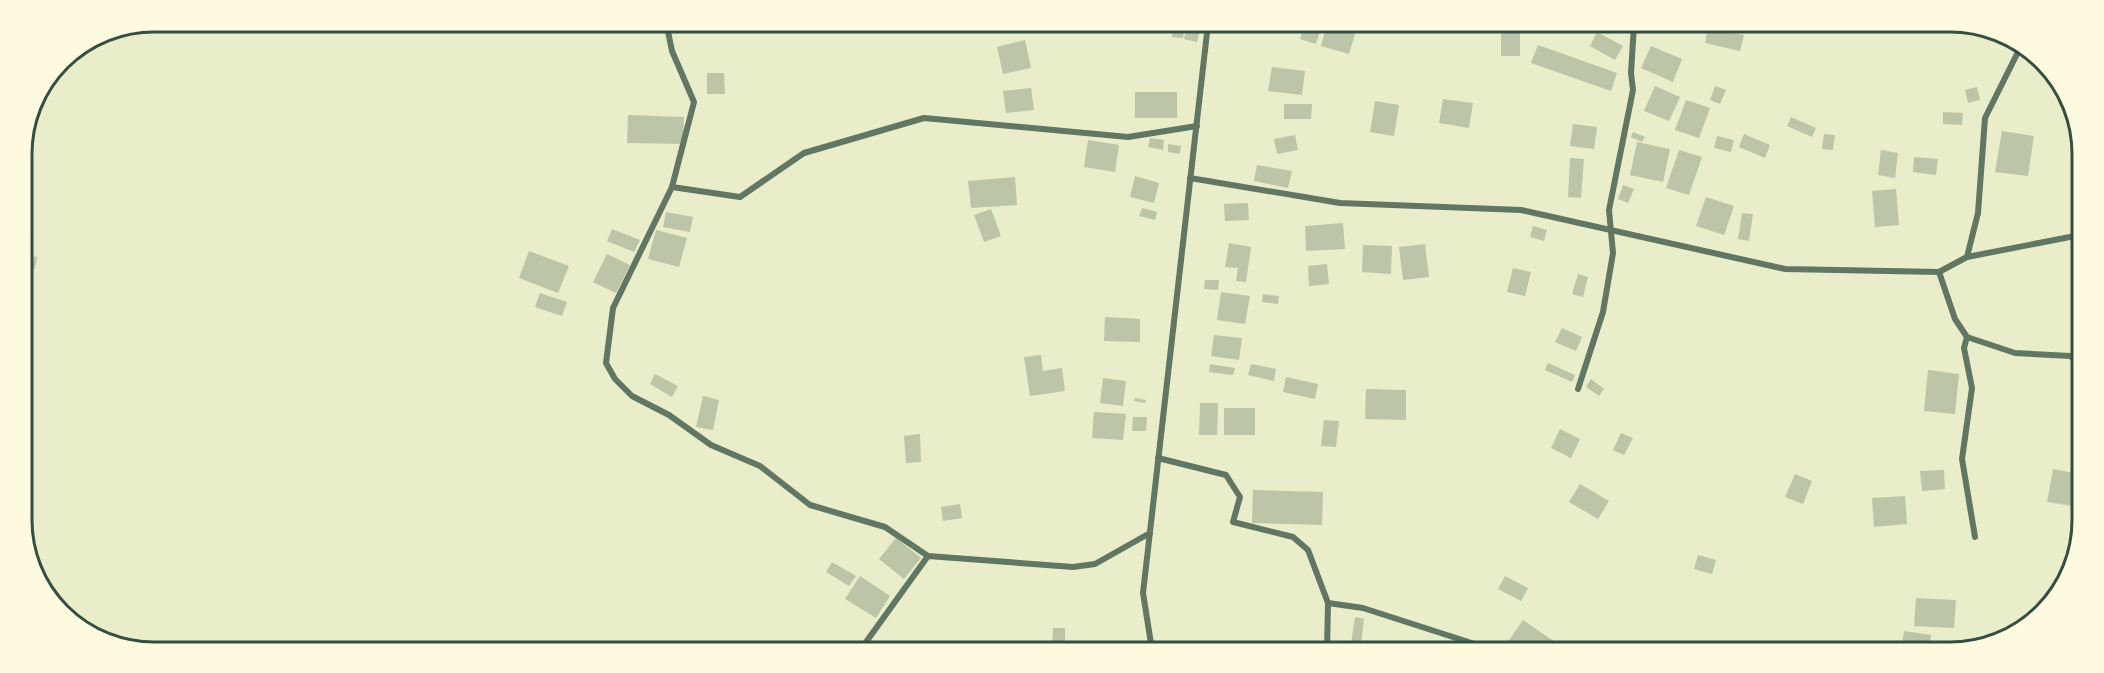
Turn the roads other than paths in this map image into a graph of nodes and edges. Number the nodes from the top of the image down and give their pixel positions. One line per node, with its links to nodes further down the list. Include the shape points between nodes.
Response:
1 (668, 32): 7 (street, via 694,102)
2 (1207, 32): 5 (street)
3 (1634, 32): 8 (street, via 1633,90 1609,210)
4 (2018, 52): 10 (street, via 1985,118 1978,213)
5 (1197, 126): 6 (street); 7 (street, via 1128,137 924,118 804,153 740,197)
6 (1190, 178): 8 (street, via 1340,203 1521,210); 15 (street)
7 (672, 188): 18 (street, via 614,308 606,363 615,380 632,396 669,415 711,445 760,466 810,505 885,527)
8 (1609, 231): 11 (street, via 1785,269); 14 (street, via 1613,253 1603,312)
9 (2072, 237): 10 (street)
10 (1967, 257): 11 (street)
11 (1940, 272): 12 (street, via 1955,319)
12 (1967, 337): 13 (street, via 2015,353); 17 (street, via 1964,348 1972,388 1962,459)
13 (2072, 357)
14 (1578, 389)
15 (1158, 458): 16 (street); 19 (street, via 1226,475 1240,497 1233,522 1293,537 1308,550)
16 (1150, 533): 18 (street, via 1095,564 1074,567); 20 (street, via 1143,593)
17 (1975, 537)
18 (928, 556): 23 (street)
19 (1328, 603): 21 (street); 22 (street, via 1363,608)
20 (1151, 641)
21 (1327, 641)
22 (1466, 641)
23 (866, 642)

